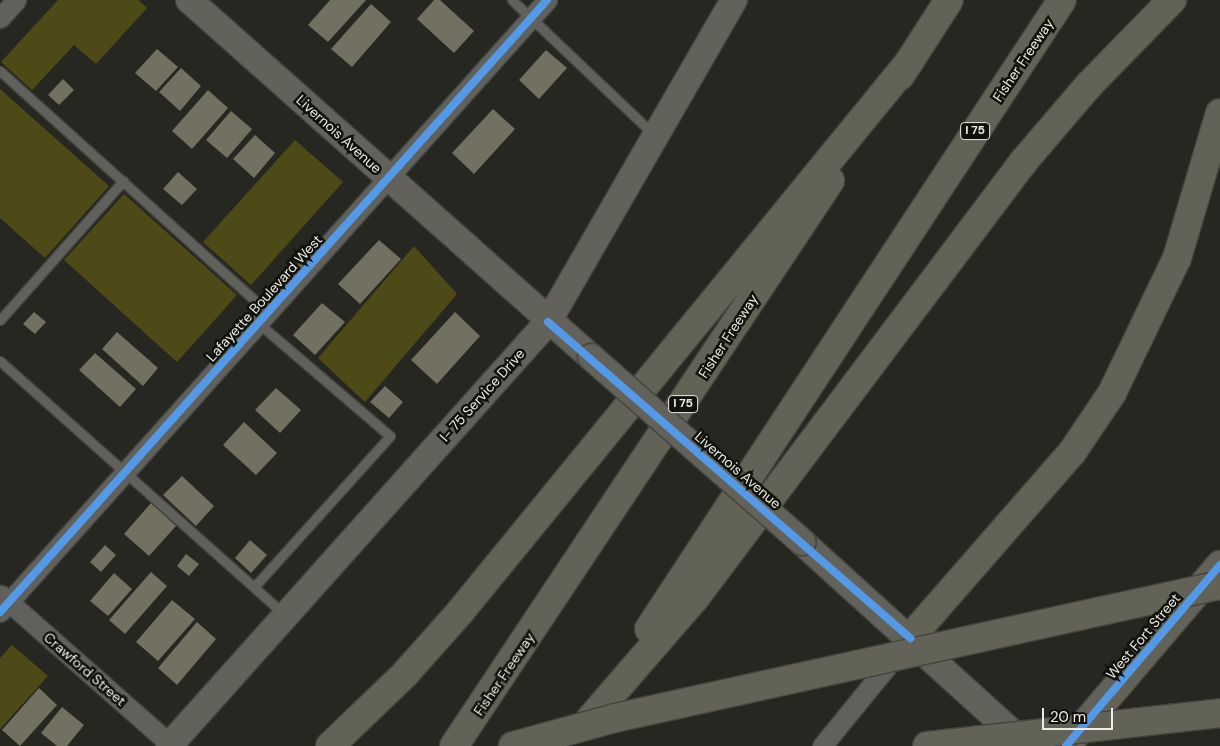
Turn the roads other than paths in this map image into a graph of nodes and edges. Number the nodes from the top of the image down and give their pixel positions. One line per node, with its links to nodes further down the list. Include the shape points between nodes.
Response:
1 (16, 0): 9 (street)
2 (189, 0): 15 (main road, Livernois Avenue)
3 (512, 0): 10 (lane)
4 (547, 0): 10 (street, Lafayette Boulevard West)
5 (734, 0): 14 (main road, I- 75 Service Drive)
6 (949, 0): 11 (highway, Fisher Freeway / I 75)
7 (1062, 0): 29 (highway, Fisher Freeway / I 75)
8 (1172, 0): 29 (highway, via 1089,85 1024,161 695,598)
9 (0, 18)
10 (532, 18): 14 (lane); 15 (street, Lafayette Boulevard West)
11 (910, 61): 31 (highway, via 460,612); 32 (highway, Fisher Freeway / I 75)
12 (0, 71): 16 (lane)
13 (1220, 113): 27 (highway, via 1177,258 1112,393 1073,451)
14 (656, 136): 19 (main road, I- 75 Service Drive)
15 (388, 178): 17 (street, Lafayette Boulevard West); 19 (main road, Livernois Avenue)
16 (123, 181): 17 (lane); 18 (lane)
17 (263, 317): 21 (street, Lafayette Boulevard West); 24 (lane, via 390,436)
18 (0, 320)
19 (548, 322): 26 (main road, I- 75 Service Drive); 27 (main road, Livernois Avenue, bridge)
20 (0, 361): 21 (lane)
21 (124, 473): 24 (lane); 25 (street, Lafayette Boulevard West)
22 (1220, 565): 38 (main road, West Fort Street)
23 (1220, 585): 33 (highway, bridge, via 615,718)
24 (254, 587): 26 (lane)
25 (3, 603): 30 (street, Crawford Street)
26 (283, 613): 30 (main road, I- 75 Service Drive)
27 (910, 638): 35 (street); 37 (main road, Livernois Avenue)
28 (1220, 713): 36 (highway, bridge)
29 (590, 718): 34 (highway, Fisher Freeway / I 75)
30 (170, 745)
31 (330, 746)
32 (454, 746)
33 (513, 746)
34 (569, 746)
35 (822, 746)
36 (927, 746)
37 (1027, 746)
38 (1066, 746)

